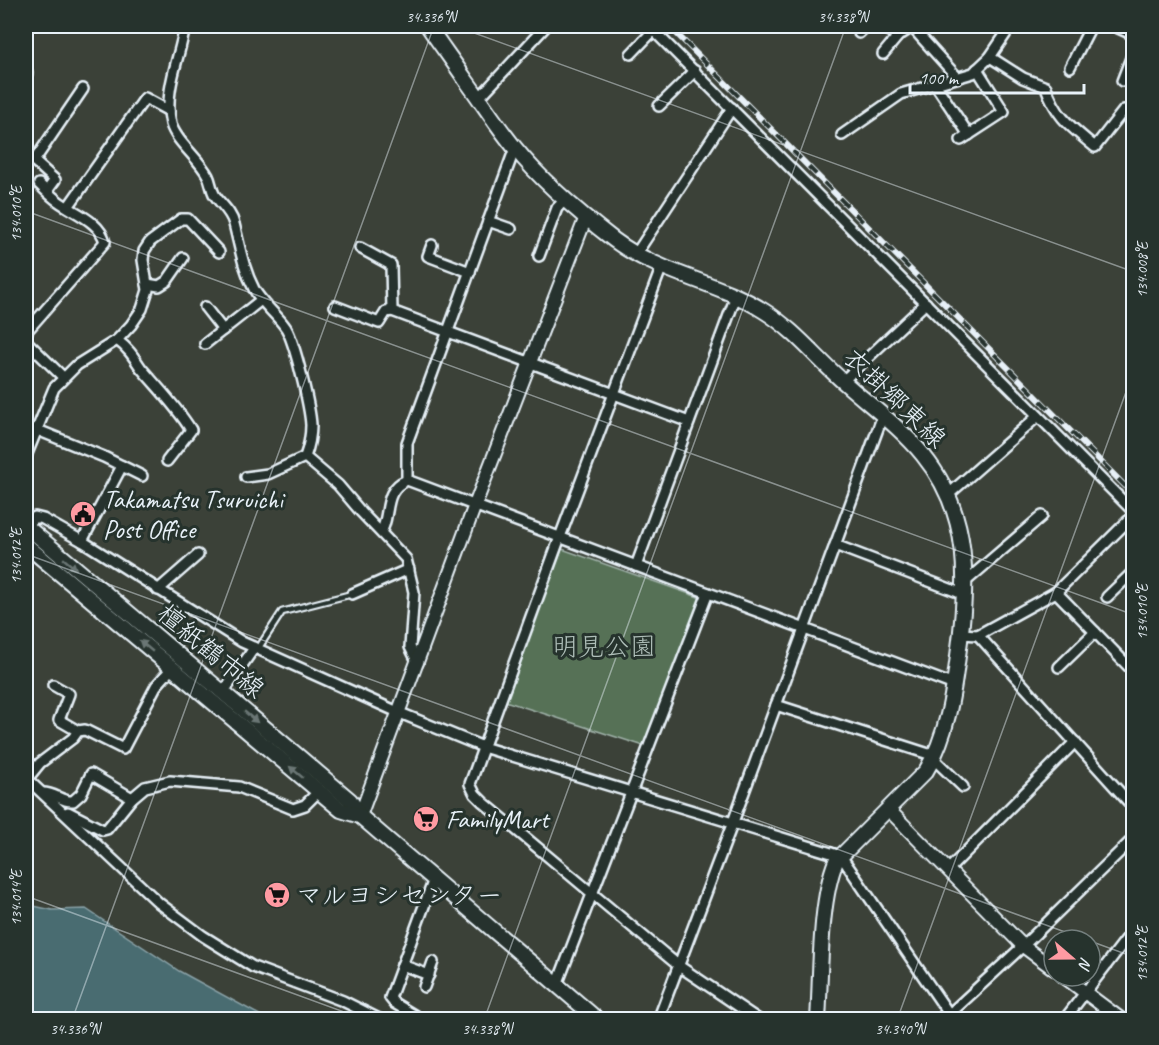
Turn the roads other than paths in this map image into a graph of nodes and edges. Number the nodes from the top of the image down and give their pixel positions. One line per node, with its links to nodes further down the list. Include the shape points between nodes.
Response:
1 (185, 26): 26 (street)
2 (428, 26): 22 (main road, 衣掛郷東線)
3 (881, 26): 10 (street)
4 (1011, 26): 14 (street)
5 (1091, 26): 15 (street)
6 (1114, 26): 9 (street)
7 (542, 27): 22 (street)
8 (651, 28): 12 (street); 17 (street)
9 (1134, 35)
10 (898, 36): 13 (street); 18 (street, via 912,27)
11 (1134, 50): 19 (street)
12 (631, 54)
13 (882, 54)
14 (990, 57): 16 (street); 25 (street, via 1046,87 1053,107 1095,147)
15 (1070, 67)
16 (977, 69): 18 (street); 20 (street, via 1004,112 965,138)
17 (694, 71): 23 (street); 24 (street)
18 (957, 77): 20 (street)
19 (1122, 81)
20 (935, 84): 27 (street, via 901,94)
21 (83, 89): 29 (street)
22 (479, 98): 28 (main road, 衣掛郷東線)
23 (658, 106)
24 (732, 108): 40 (street); 48 (street)
25 (1124, 110)
26 (169, 111): 33 (street, via 145,98); 47 (street, via 176,134 198,160 234,222 243,265)
27 (842, 135)
28 (515, 148): 32 (main road, 衣掛郷東線); 35 (street)
29 (30, 158): 31 (street, via 55,180)
30 (39, 184): 31 (street)
31 (47, 191): 33 (street)
32 (566, 200): 34 (main road, 衣掛郷東線); 41 (street, via 557,208)
33 (68, 207): 54 (street, via 102,232 105,242)
34 (586, 217): 40 (main road, 衣掛郷東線); 58 (street)
35 (488, 221): 36 (street); 44 (street)
36 (511, 229)
37 (432, 245): 44 (street, via 428,256)
38 (360, 248): 51 (street, via 391,265)
39 (219, 252): 45 (street, via 189,219 181,219 144,251)
40 (636, 254): 43 (main road, 衣掛郷東線)
41 (539, 256)
42 (183, 258): 45 (street, via 167,281 159,286)
43 (662, 266): 46 (main road, 衣掛郷東線); 61 (street)
44 (470, 272): 53 (street)
45 (147, 284): 55 (street, via 142,309)
46 (736, 296): 60 (main road, 衣掛郷東線, via 788,327); 64 (street)
47 (261, 300): 52 (street); 67 (street, via 286,329 300,369 311,424)
48 (926, 303): 60 (street); 63 (street)
49 (335, 306): 51 (street, via 380,323)
50 (205, 307): 52 (street)
51 (392, 311): 53 (street)
52 (223, 330): 57 (street)
53 (448, 331): 58 (street); 72 (street, via 407,443)
54 (26, 332)
55 (117, 340): 59 (street); 68 (street, via 129,348 191,430)
56 (26, 341): 59 (street)
57 (205, 344)
58 (530, 362): 61 (street); 74 (street)
59 (63, 377): 65 (street)
60 (843, 381): 62 (main road, 衣掛郷東線)
61 (614, 394): 64 (street); 79 (street)
62 (883, 415): 73 (main road, 衣掛郷東線, via 923,454); 82 (street)
63 (1038, 416): 73 (street); 75 (street)
64 (689, 422): 84 (street)
65 (35, 429): 66 (street); 69 (street)
66 (26, 456)
67 (305, 457): 71 (street, via 268,474); 78 (street, via 338,485)
68 (167, 461)
69 (122, 466): 70 (street); 80 (street)
70 (142, 476)
71 (246, 477)
72 (408, 480): 74 (street); 78 (street, via 400,483 390,499)
73 (949, 494): 87 (main road, 衣掛郷東線, via 962,533)
74 (475, 506): 79 (street); 98 (street)
75 (1134, 513): 89 (street)
76 (1042, 516): 87 (street)
77 (26, 528): 80 (street, via 35,518 43,519); 104 (main road, 檀紙鶴市線, one-way to 104)
78 (381, 532): 85 (street, via 406,559)
79 (560, 537): 84 (street); 109 (street)
80 (82, 541): 88 (street)
81 (26, 545): 100 (main road, 檀紙鶴市線, one-way to 81)
82 (835, 545): 87 (street); 93 (street)
83 (198, 555): 88 (street)
84 (636, 566): 90 (street)
85 (409, 569): 91 (street); 98 (street, via 414,604 410,647)
86 (1134, 571): 92 (street)
87 (964, 588): 95 (main road, 衣掛郷東線)
88 (158, 590): 97 (street)
89 (1056, 592): 94 (street); 96 (street)
90 (708, 593): 93 (street); 114 (street)
91 (352, 594): 97 (lane, via 282,612)
92 (1107, 597)
93 (804, 628): 103 (street); 105 (street)
94 (1095, 632): 99 (street); 101 (street)
95 (961, 634): 96 (street); 103 (main road, 衣掛郷東線)
96 (978, 635): 108 (street)
97 (256, 648): 104 (street); 106 (street)
98 (418, 663): 106 (street)
99 (1059, 667)
100 (172, 668): 107 (street, via 156,686 123,749 85,730); 113 (main road, 檀紙鶴市線, one-way to 100)
101 (1134, 672)
102 (53, 685): 107 (street, via 69,694 59,720)
103 (954, 685): 110 (main road, 衣掛郷東線)
104 (224, 693): 120 (main road, 檀紙鶴市線, one-way to 120, via 350,800)
105 (776, 705): 110 (street); 121 (street)
106 (400, 713): 109 (street); 120 (street)
107 (78, 731): 111 (street)
108 (1074, 742): 118 (street); 124 (street)
109 (483, 747): 114 (street); 126 (street, via 470,784 475,794)
110 (934, 757): 112 (street); 119 (main road, 衣掛郷東線)
111 (26, 778): 115 (street)
112 (963, 787)
113 (319, 791): 116 (street, via 305,805 292,809 240,788 170,781 145,787); 120 (main road, 檀紙鶴市線, via 341,810)
114 (631, 792): 121 (street); 126 (street)
115 (43, 793): 116 (street, via 73,801 91,774); 117 (street)
116 (132, 798): 117 (street, via 103,830)
117 (59, 808): 140 (street, via 159,903 203,936 253,967 343,1001)
118 (1134, 808)
119 (889, 810): 123 (main road, 衣掛郷東線); 124 (street)
120 (360, 816): 125 (main road, 檀紙鶴市線)
121 (733, 822): 123 (street); 132 (street)
122 (1134, 838): 128 (street)
123 (841, 856): 138 (street); 145 (main road, 衣掛郷東線, via 828,891)
124 (948, 870): 128 (street)
125 (434, 879): 131 (street); 134 (main road, 檀紙鶴市線)
126 (591, 893): 132 (street); 134 (street)
127 (1134, 929): 137 (street)
128 (1023, 946): 129 (street); 138 (street)
129 (1042, 960)
130 (433, 962): 133 (street)
131 (402, 965): 133 (street); 141 (street, via 390,998)
132 (678, 966): 143 (street); 144 (street)
133 (429, 975): 135 (street)
134 (557, 985): 142 (main road, 檀紙鶴市線)
135 (424, 987)
136 (1080, 988): 137 (street)
137 (1085, 992): 139 (street); 146 (street)
138 (949, 1018)
139 (1118, 1018)
140 (381, 1020)
141 (422, 1020)
142 (597, 1020)
143 (658, 1020)
144 (759, 1020)
145 (818, 1020)
146 (1064, 1020)

